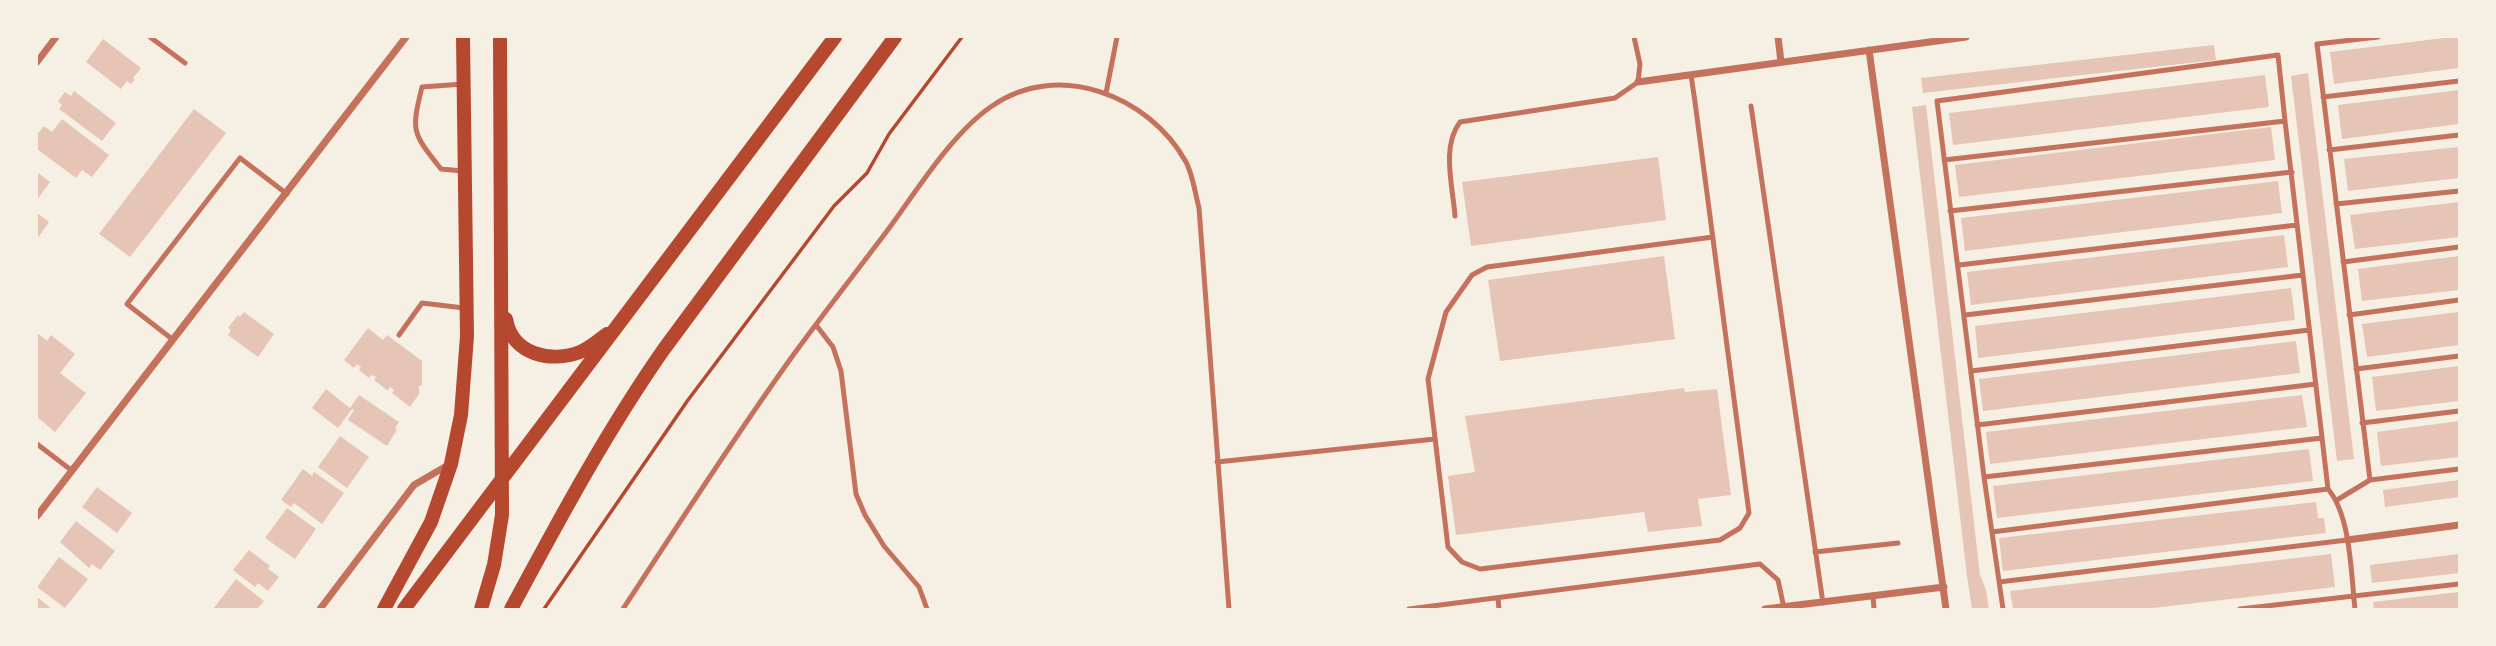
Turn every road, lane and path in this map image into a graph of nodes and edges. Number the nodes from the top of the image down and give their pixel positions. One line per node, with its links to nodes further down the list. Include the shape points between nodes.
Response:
1 (56, 37): 15 (street)
2 (150, 37): 17 (lane)
3 (406, 37): 32 (street)
4 (463, 37): 21 (main road)
5 (500, 37): 42 (main road)
6 (835, 37): 47 (main road)
7 (895, 37): 90 (main road, via 628,401)
8 (962, 37): 91 (path, via 889,134 867,173 834,206 688,400)
9 (1118, 37): 22 (lane)
10 (1634, 37): 20 (lane, via 1640,64)
11 (1778, 37): 16 (street)
12 (1966, 37): 14 (street)
13 (2378, 37): 23 (lane, via 2317,44)
14 (1869, 50): 16 (street); 79 (street)
15 (37, 62)
16 (1781, 62): 18 (street)
17 (185, 63)
18 (1691, 75): 20 (street); 37 (lane)
19 (2459, 81): 23 (lane)
20 (1637, 82): 35 (lane, via 1615,98 1460,122 1452,132 1449,151)
21 (463, 84): 29 (main road); 29 (lane, via 422,87 414,122 420,142 441,169)
22 (1106, 93): 48 (lane, via 1076,85 1040,85 1011,93 989,107 947,151); 62 (lane, via 1138,109 1169,137 1187,164 1199,208)
23 (2323, 97): 27 (lane)
24 (1751, 106): 76 (lane)
25 (2285, 121): 28 (lane); 28 (lane, via 2278,55 1937,101); 30 (lane)
26 (2459, 135): 27 (lane)
27 (2329, 150): 33 (lane)
28 (1944, 160): 34 (lane)
29 (464, 172): 44 (main road)
30 (2292, 172): 34 (lane); 36 (lane)
31 (2459, 191): 33 (lane)
32 (287, 194): 51 (street); 51 (lane, via 240,158 127,304)
33 (2336, 205): 39 (lane)
34 (1950, 211): 40 (lane)
35 (1455, 216)
36 (2297, 225): 40 (lane); 41 (lane)
37 (1713, 237): 60 (lane, via 1487,267 1472,275 1446,312 1428,379); 60 (lane, via 1749,513 1740,528 1720,540 1480,569 1462,562 1447,547)
38 (2459, 247): 39 (lane)
39 (2343, 262): 45 (lane)
40 (1959, 265): 46 (lane)
41 (2303, 275): 46 (lane); 49 (lane)
42 (502, 292): 47 (main road, via 514,339 545,357 583,351); 67 (main road)
43 (2459, 300): 45 (lane)
44 (467, 308): 50 (lane, via 422,303); 63 (main road, via 466,377)
45 (2349, 314): 53 (lane)
46 (1965, 315): 54 (lane)
47 (620, 325): 67 (main road)
48 (816, 325): 92 (lane); 93 (lane, via 833,347 841,371 856,494 884,546 919,587)
49 (2309, 330): 54 (lane); 55 (lane)
50 (399, 335)
51 (172, 339): 65 (street)
52 (2459, 356): 53 (lane)
53 (2356, 369): 57 (lane)
54 (1971, 370): 58 (lane)
55 (2316, 384): 58 (lane); 59 (lane)
56 (2459, 411): 57 (lane)
57 (2362, 423): 68 (lane)
58 (1977, 425): 66 (lane)
59 (2322, 438): 66 (lane); 69 (lane)
60 (1435, 439): 62 (lane)
61 (37, 444): 65 (lane)
62 (1217, 462): 94 (lane)
63 (451, 464): 86 (street, via 414,485); 87 (main road, via 431,522)
64 (2459, 469): 68 (lane)
65 (71, 470): 71 (street)
66 (1984, 477): 73 (lane)
67 (503, 478): 88 (main road); 89 (main road, via 494,565)
68 (2370, 480): 70 (lane)
69 (2328, 489): 70 (lane); 73 (lane)
70 (2337, 500): 74 (lane)
71 (37, 516)
72 (2459, 525): 74 (street)
73 (1992, 532): 77 (lane)
74 (2347, 540): 77 (lane); 81 (lane)
75 (1898, 543): 76 (lane)
76 (1815, 552): 83 (lane)
77 (1999, 582): 100 (lane)
78 (2459, 584): 81 (lane)
79 (1944, 587): 80 (street); 99 (street)
80 (1872, 596): 83 (street); 98 (lane)
81 (2354, 596): 101 (lane); 102 (lane)
82 (1498, 598): 85 (lane, via 1760,565 1779,580); 95 (lane); 96 (lane)
83 (1823, 603): 84 (street)
84 (1806, 607): 85 (street)
85 (1784, 608): 97 (street)
86 (320, 609)
87 (384, 609)
88 (404, 609)
89 (481, 609)
90 (511, 609)
91 (544, 609)
92 (623, 609)
93 (928, 609)
94 (1229, 609)
95 (1409, 609)
96 (1499, 609)
97 (1765, 609)
98 (1874, 609)
99 (1946, 609)
100 (2003, 609)
101 (2240, 609)
102 (2355, 609)

